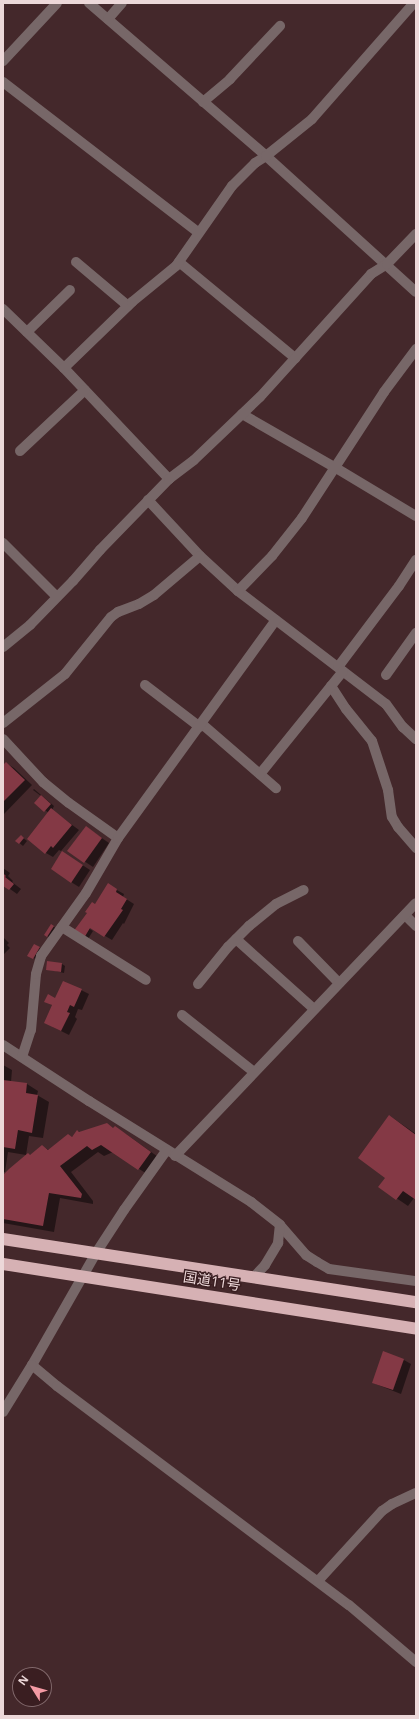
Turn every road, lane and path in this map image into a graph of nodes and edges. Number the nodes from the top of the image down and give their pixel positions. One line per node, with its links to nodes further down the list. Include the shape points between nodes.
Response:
1 (57, 3): 7 (street)
2 (89, 3): 5 (street)
3 (122, 3): 5 (street)
4 (414, 3): 10 (street, via 312,119)
5 (108, 19): 9 (street)
6 (280, 26): 9 (street)
7 (3, 61)
8 (3, 82): 11 (street)
9 (203, 102): 10 (street)
10 (266, 156): 11 (street, via 255,162 232,186); 15 (street)
11 (199, 233): 14 (street)
12 (416, 234): 15 (street)
13 (76, 262): 18 (street)
14 (179, 262): 18 (street, via 166,276); 22 (street)
15 (387, 264): 17 (street); 22 (street, via 371,274)
16 (70, 290): 20 (street)
17 (416, 292)
18 (128, 306): 23 (street)
19 (3, 309): 20 (street)
20 (27, 332): 23 (street)
21 (416, 349): 27 (street, via 384,392)
22 (295, 358): 25 (street)
23 (64, 368): 24 (street)
24 (85, 390): 26 (street); 28 (street)
25 (242, 414): 27 (street); 28 (street, via 194,460)
26 (20, 451)
27 (336, 468): 30 (street); 35 (street, via 272,556)
28 (168, 479): 29 (street)
29 (148, 500): 32 (street); 36 (street)
30 (416, 516)
31 (3, 543): 36 (street)
32 (200, 556): 35 (street); 44 (street, via 154,595 118,612 65,674)
33 (416, 560): 34 (street)
34 (412, 574): 40 (street)
35 (238, 591): 37 (street)
36 (57, 597): 39 (street, via 30,625)
37 (276, 620): 40 (street); 45 (street)
38 (416, 633): 41 (street)
39 (3, 647)
40 (340, 669): 43 (street); 47 (street, via 386,704 403,727)
41 (386, 675)
42 (145, 685): 45 (street)
43 (331, 686): 48 (street); 51 (street, via 372,741 388,790 392,818)
44 (3, 723)
45 (201, 725): 48 (street); 50 (street)
46 (3, 739): 50 (street, via 43,782)
47 (416, 739)
48 (260, 774): 49 (street)
49 (276, 788)
50 (118, 838): 56 (street, via 86,893)
51 (416, 848)
52 (304, 890): 57 (street, via 276,904)
53 (416, 903): 54 (street)
54 (405, 915): 55 (street); 60 (street)
55 (416, 926)
56 (62, 927): 59 (street); 65 (street, via 39,962 30,1030)
57 (236, 939): 61 (street); 62 (street)
58 (298, 941): 60 (street)
59 (146, 980)
60 (339, 982): 62 (street)
61 (198, 984)
62 (314, 1009): 66 (street)
63 (182, 1015): 66 (street)
64 (3, 1045): 65 (street)
65 (22, 1057): 67 (street)
66 (254, 1072): 67 (street)
67 (171, 1153): 68 (street, via 251,1202); 70 (street, via 124,1210)
68 (280, 1226): 73 (street, via 278,1243 267,1262); 74 (street, via 306,1255 329,1268)
69 (3, 1239): 70 (highway, 国道11号)
70 (96, 1253): 72 (street); 73 (highway, 国道11号)
71 (3, 1264): 72 (highway, 国道11号)
72 (84, 1276): 76 (highway, 国道11号); 77 (street, via 50,1330)
73 (253, 1278): 75 (highway, 国道11号)
74 (414, 1278)
75 (416, 1302)
76 (416, 1329)
77 (32, 1365): 78 (street); 80 (street)
78 (3, 1412)
79 (416, 1493): 80 (street, via 382,1510)
80 (318, 1580): 81 (street)
81 (416, 1662)

